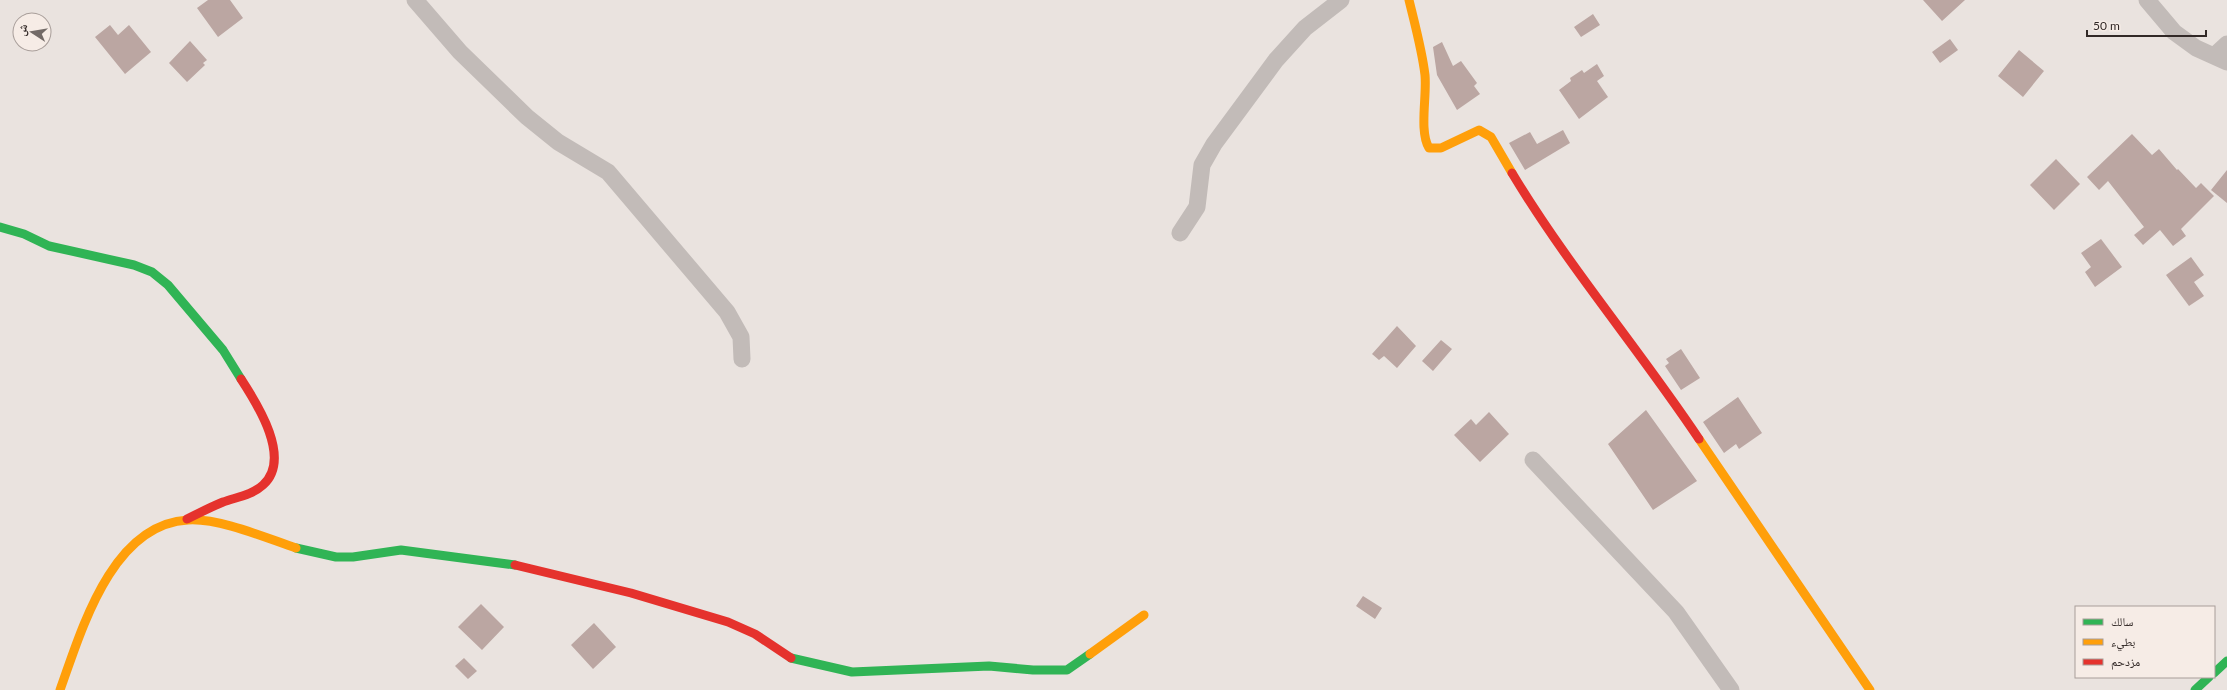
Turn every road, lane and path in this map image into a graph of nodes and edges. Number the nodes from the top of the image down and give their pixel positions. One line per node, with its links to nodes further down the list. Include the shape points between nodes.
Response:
1 (415, 0): 9 (street, via 460,52 527,117 558,142 608,172 727,312 741,337)
2 (1341, 0): 8 (street, via 1305,28 1276,60 1214,144 1202,165 1197,207)
3 (1408, 0): 18 (street, via 1424,67 1425,143 1429,148 1441,148 1479,130 1491,137 1541,221 1661,382)
4 (2147, 0): 6 (street, via 2174,32 2196,48)
5 (2227, 44): 6 (street)
6 (2221, 59)
7 (0, 227): 11 (street, via 24,234 49,246 134,265 152,272 168,285 223,350 250,393 268,429 275,456 272,475 262,486 246,495 223,502)
8 (1180, 233)
9 (742, 359)
10 (1534, 460): 17 (street, via 1676,612)
11 (187, 520): 12 (street, via 257,534 316,554 335,557 355,558 391,549 530,567 728,622 755,634 790,658 852,672 989,666 1066,670); 16 (street, via 174,521 149,531 133,545 105,582 75,642)
12 (1144, 615)
13 (2227, 661): 14 (street)
14 (2215, 671)
15 (2208, 678): 19 (street)
16 (60, 690)
17 (1731, 690)
18 (1870, 690)
19 (2195, 690)

